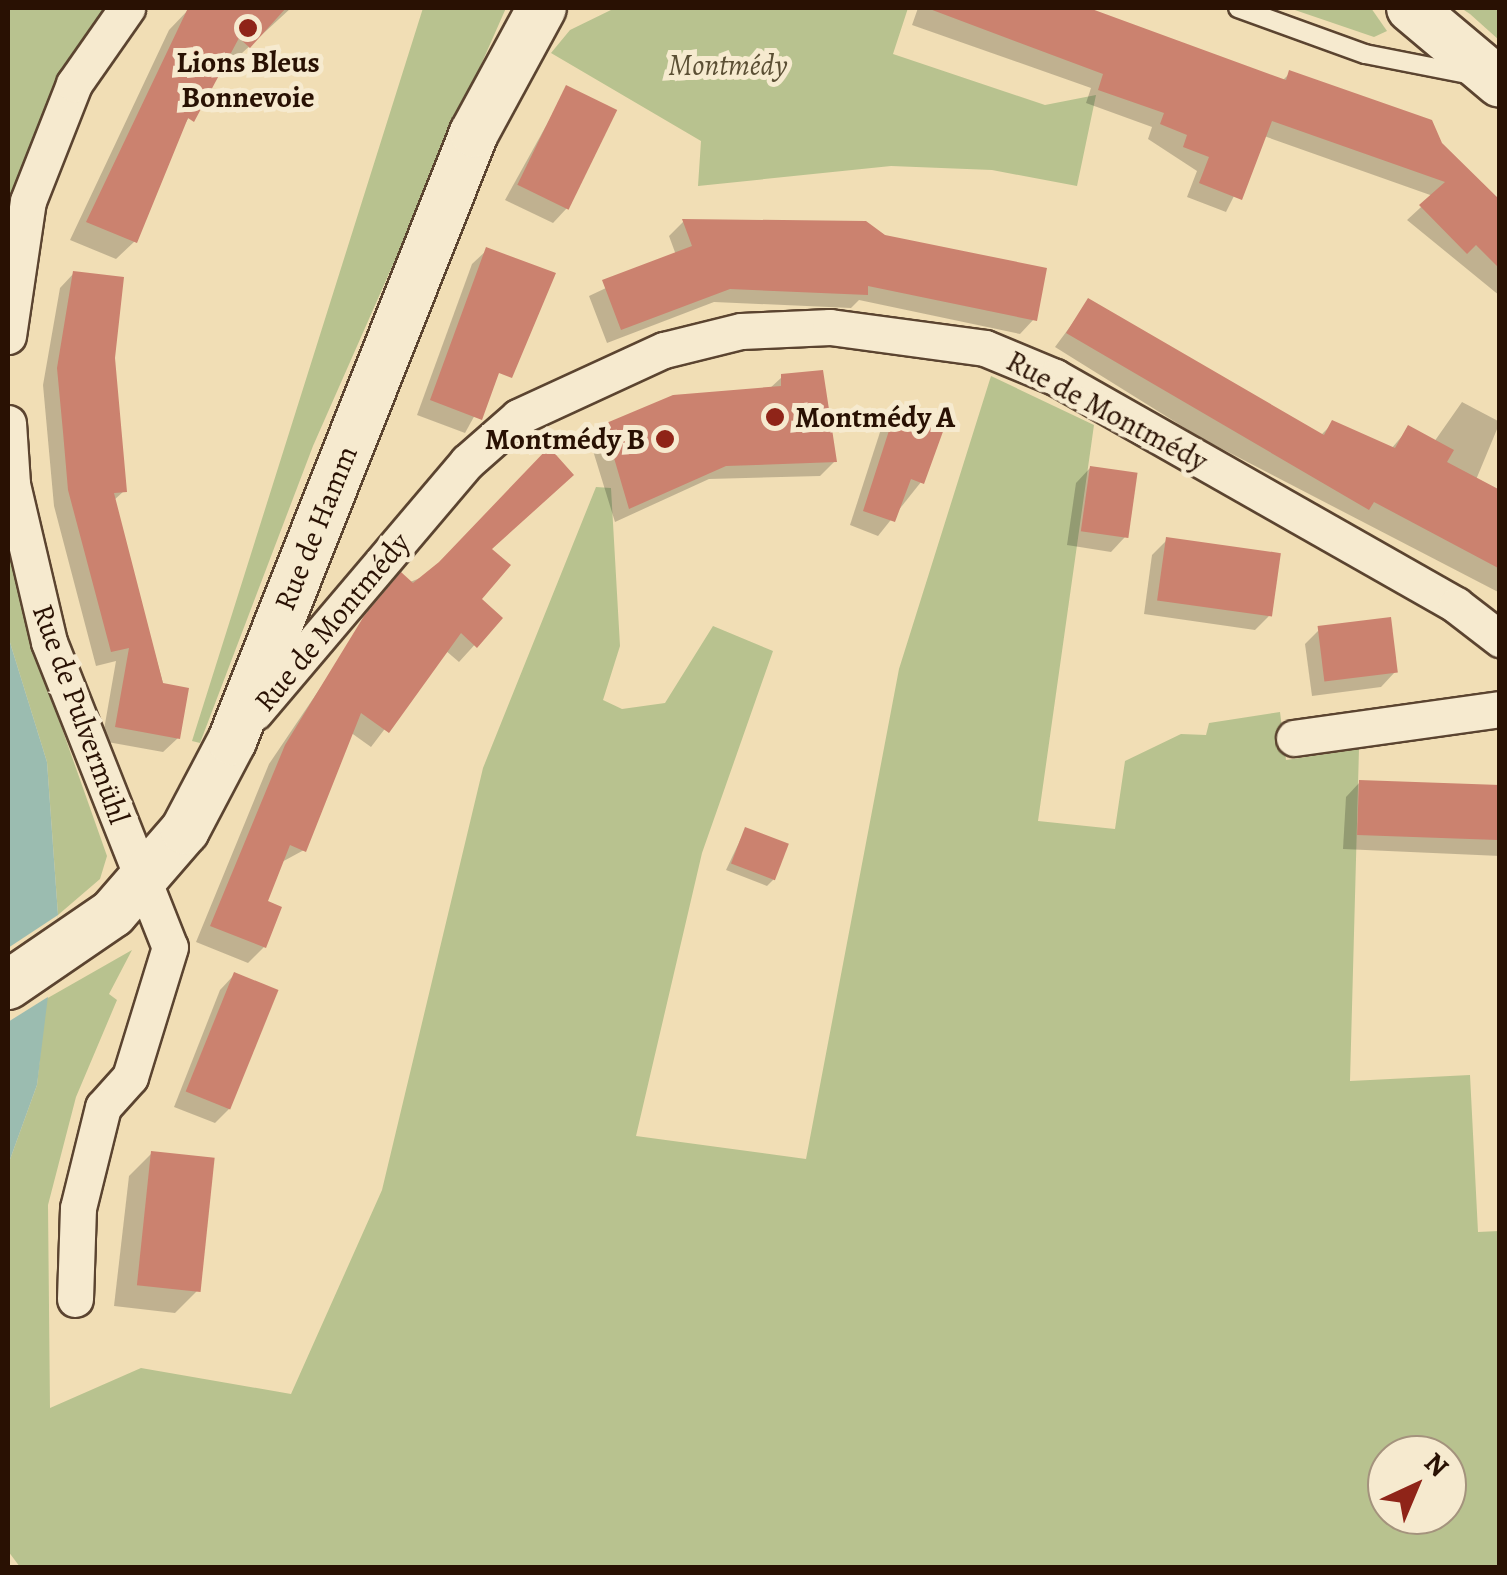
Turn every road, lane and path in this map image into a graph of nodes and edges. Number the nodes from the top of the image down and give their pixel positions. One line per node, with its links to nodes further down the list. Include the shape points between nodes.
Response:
1 (127, 8): 6 (street, via 74,84 28,202)
2 (542, 8): 11 (main road, Rue de Hamm, via 474,133)
3 (1238, 8): 5 (lane, via 1366,54)
4 (1411, 8): 5 (main road)
5 (1497, 81)
6 (8, 336)
7 (8, 423): 12 (street, Rue de Pulvermühl, via 12,484 49,642)
8 (1500, 639): 11 (street, Rue de Montmédy, via 1456,605 1020,362 920,336 740,330 664,350 518,418 467,462)
9 (1500, 709): 10 (street)
10 (1294, 738)
11 (232, 741): 12 (main road, Rue de Hamm, via 185,830)
12 (143, 884): 13 (main road, Rue de Hamm, via 75,943); 14 (street, Rue de Pulvermühl, via 170,965 130,1077 104,1107 78,1208)
13 (8, 985)
14 (74, 1299)

